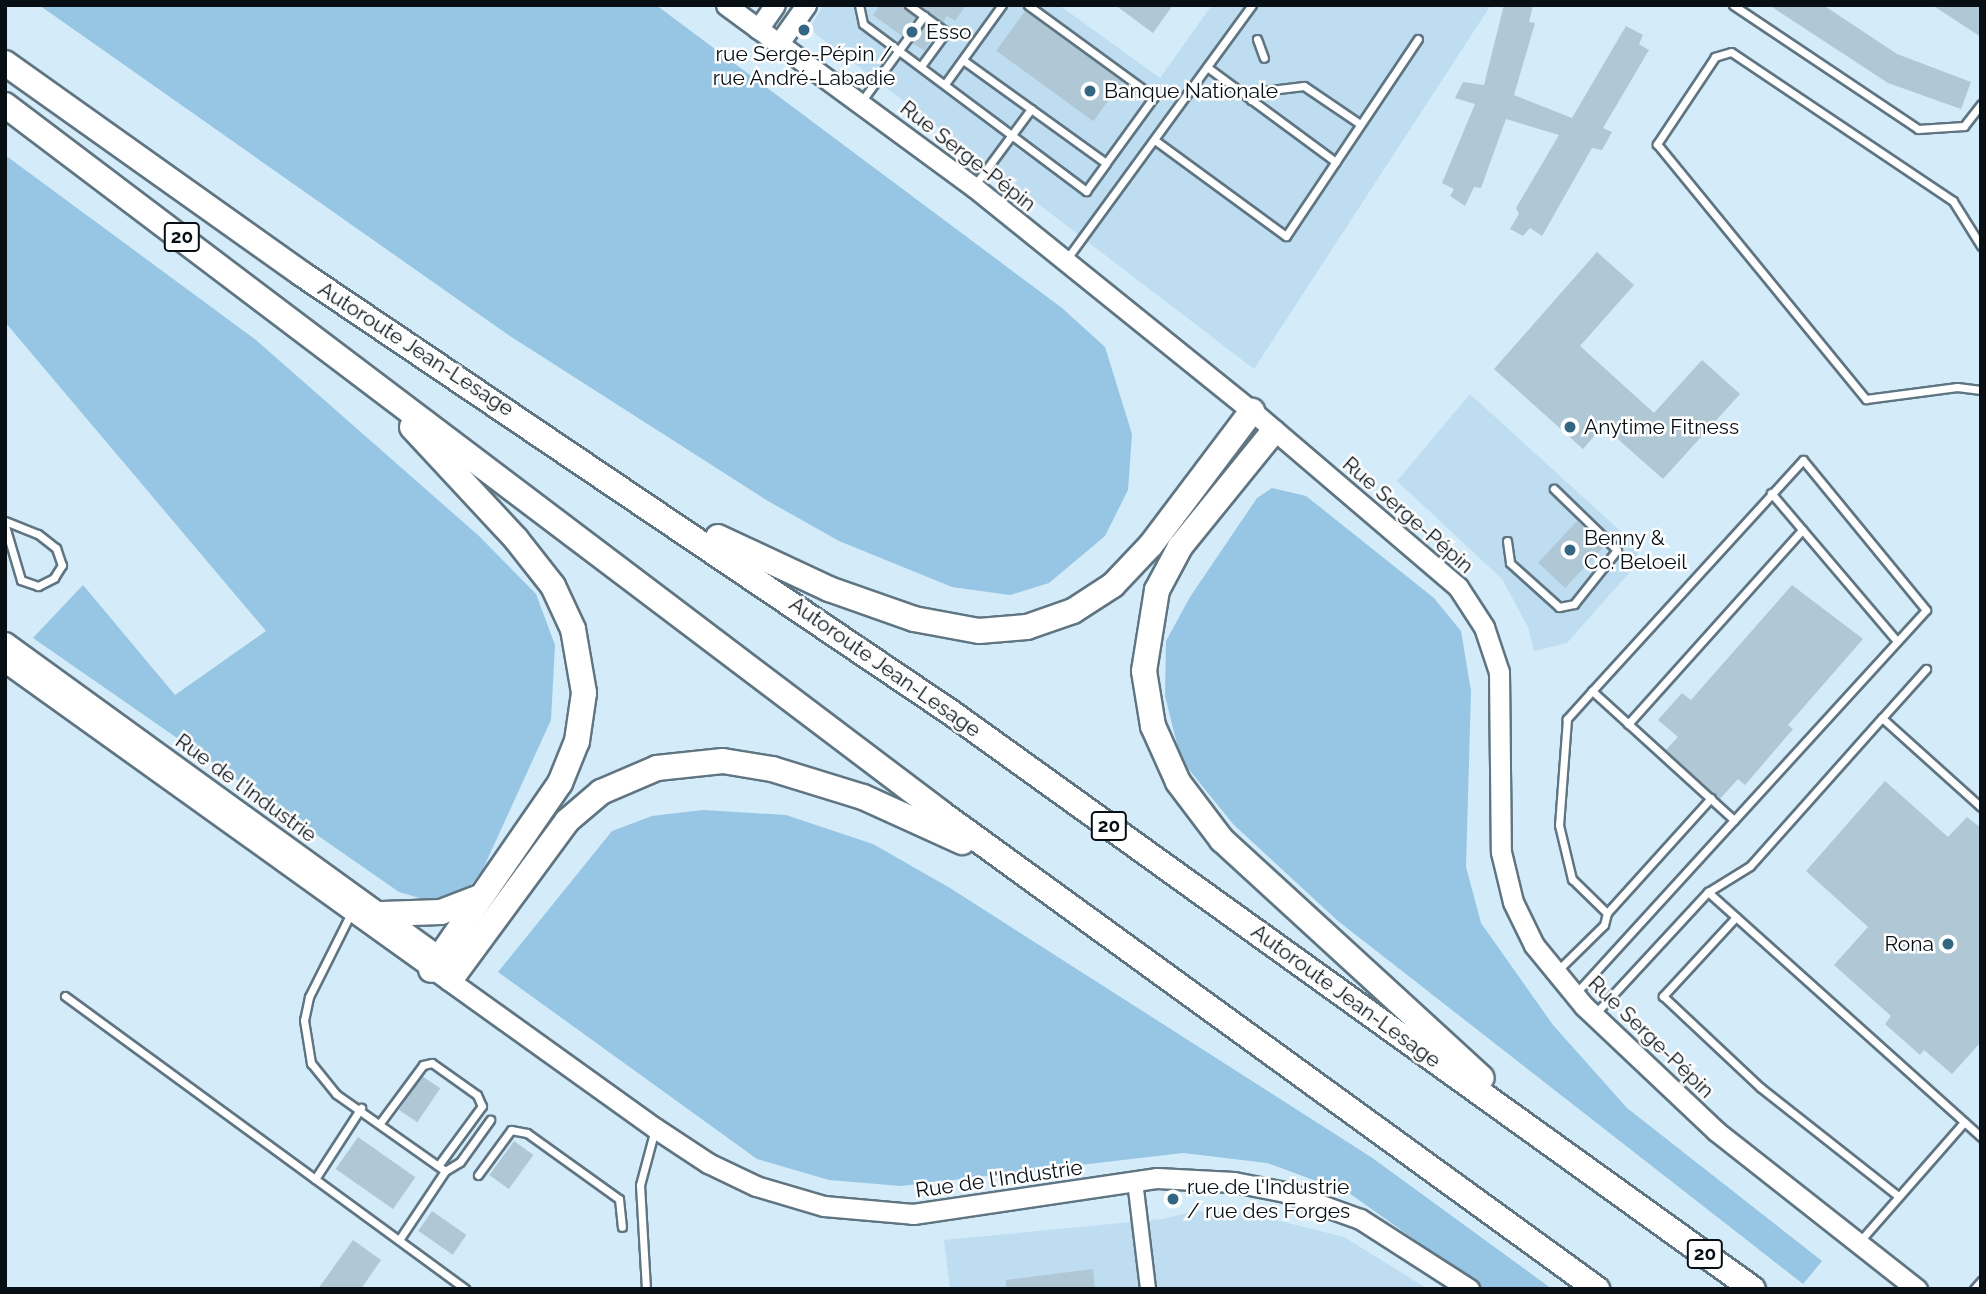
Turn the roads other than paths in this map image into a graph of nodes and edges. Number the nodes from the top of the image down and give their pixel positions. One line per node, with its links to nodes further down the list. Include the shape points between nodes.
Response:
1 (726, 5): 11 (street, Rue Serge-Pépin)
2 (775, 5): 11 (street)
3 (806, 5): 14 (street)
4 (859, 5): 15 (lane, via 863,24)
5 (909, 5): 10 (lane)
6 (1002, 5): 17 (lane)
7 (1028, 5): 31 (lane, via 1154,97)
8 (1252, 5): 20 (lane)
9 (1733, 5): 24 (lane, via 1918,129 1964,126)
10 (925, 16): 15 (lane); 19 (lane, via 946,32)
11 (758, 29): 14 (street, Rue Serge-Pépin)
12 (1257, 39): 16 (lane)
13 (1418, 40): 27 (lane)
14 (779, 43): 23 (street, Rue Serge-Pépin)
15 (899, 50): 19 (lane); 23 (lane)
16 (1265, 58)
17 (963, 60): 21 (lane); 26 (lane)
18 (5, 62): 41 (highway, Autoroute Jean-Lesage / 20, via 302,274)
19 (921, 66): 21 (lane)
20 (1207, 67): 22 (lane); 29 (lane)
21 (945, 84): 28 (lane)
22 (1251, 100): 27 (lane, via 1262,91 1304,86); 30 (lane)
23 (861, 103): 32 (street, Rue Serge-Pépin)
24 (1981, 104)
25 (5, 105): 35 (highway, Autoroute Jean-Lesage / 20)
26 (1031, 109): 28 (lane); 31 (lane)
27 (1360, 124): 30 (lane)
28 (1011, 137): 31 (lane, via 1086,191); 32 (lane)
29 (1156, 141): 30 (lane, via 1286,236); 34 (lane)
30 (1336, 162)
31 (1106, 163)
32 (974, 187): 34 (street, Rue Serge-Pépin)
33 (1981, 246): 36 (lane, via 1953,201 1731,52 1714,57 1657,144 1866,399 1957,387)
34 (1066, 261): 37 (street, Rue Serge-Pépin)
35 (358, 370): 55 (highway, Autoroute Jean-Lesage / 20); 57 (highway, via 538,565 562,600 578,646 584,693 573,756 552,794)
36 (1981, 390)
37 (1252, 411): 38 (street, Rue Serge-Pépin); 41 (highway, via 1151,545 1113,585 1061,616 1014,629 954,628 878,608 803,578)
38 (1273, 432): 63 (street, Rue Serge-Pépin, via 1436,565 1480,620 1496,658 1501,687 1498,803 1504,870 1519,918); 73 (highway, via 1180,547 1157,590 1144,671 1158,738 1187,797 1234,853)
39 (1554, 489): 44 (lane, via 1617,550 1574,604 1559,607 1510,563)
40 (1771, 493): 43 (lane); 45 (lane, via 1803,460 1926,610); 49 (lane)
41 (646, 502): 73 (highway, Autoroute Jean-Lesage / 20, via 953,714)
42 (5, 523): 42 (lane, via 21,580 38,586 54,578 62,565 56,548 38,534)
43 (1802, 530): 45 (lane); 51 (lane)
44 (1507, 541)
45 (1897, 641): 54 (lane)
46 (5, 642): 60 (street, Rue de l'Industrie)
47 (5, 662): 58 (street, Rue de l'Industrie)
48 (1926, 669): 50 (lane)
49 (1592, 691): 51 (lane); 59 (lane, via 1567,719 1559,825 1572,879)
50 (1882, 718): 53 (lane); 56 (lane, via 1750,866)
51 (1628, 724): 52 (lane)
52 (1711, 799): 54 (lane); 59 (lane)
53 (1981, 807)
54 (1734, 820): 64 (lane)
55 (1011, 864): 62 (highway, via 808,778 730,761 671,765 626,778 578,810); 88 (highway, Autoroute Jean-Lesage / 20)
56 (1707, 892): 61 (lane); 66 (lane)
57 (477, 898): 60 (highway, via 441,912); 62 (highway)
58 (351, 912): 62 (street, Rue de l'Industrie); 67 (lane, via 318,972 304,1033 311,1063 336,1094)
59 (1607, 913): 63 (lane, via 1604,925)
60 (382, 914): 62 (street, Rue de l'Industrie)
61 (1736, 917): 69 (lane); 79 (lane, via 1663,996 1761,1088)
62 (441, 968): 71 (street, Rue de l'Industrie)
63 (1555, 974): 64 (street, Rue Serge-Pépin)
64 (1574, 995): 66 (street, Rue Serge-Pépin)
65 (65, 996): 77 (lane)
66 (1593, 1015): 82 (street, Rue Serge-Pépin, via 1716,1131)
67 (360, 1108): 70 (lane); 77 (lane)
68 (490, 1120): 75 (lane, via 460,1161)
69 (1964, 1122): 72 (lane); 79 (lane)
70 (380, 1123): 74 (lane); 74 (lane, via 423,1065 432,1063 477,1095 482,1105)
71 (655, 1128): 78 (street, Rue de l'Industrie, via 708,1163 756,1186 802,1201 861,1212 940,1213); 85 (lane, via 640,1185)
72 (1981, 1137)
73 (1568, 1156): 89 (highway, Autoroute Jean-Lesage / 20)
74 (438, 1166): 75 (lane)
75 (445, 1171): 81 (lane)
76 (478, 1175): 80 (lane, via 511,1130 527,1133 619,1199)
77 (315, 1179): 81 (lane)
78 (1135, 1181): 86 (street); 87 (street, Rue de l'Industrie, via 1219,1180 1327,1206 1392,1236)
79 (1897, 1195): 82 (lane)
80 (622, 1227)
81 (399, 1240): 84 (lane)
82 (1857, 1244): 90 (street, Rue Serge-Pépin)
83 (1981, 1281): 91 (lane)
84 (466, 1289)
85 (646, 1289)
86 (1148, 1289)
87 (1469, 1289)
88 (1597, 1289)
89 (1753, 1289)
90 (1917, 1289)
91 (1974, 1289)

